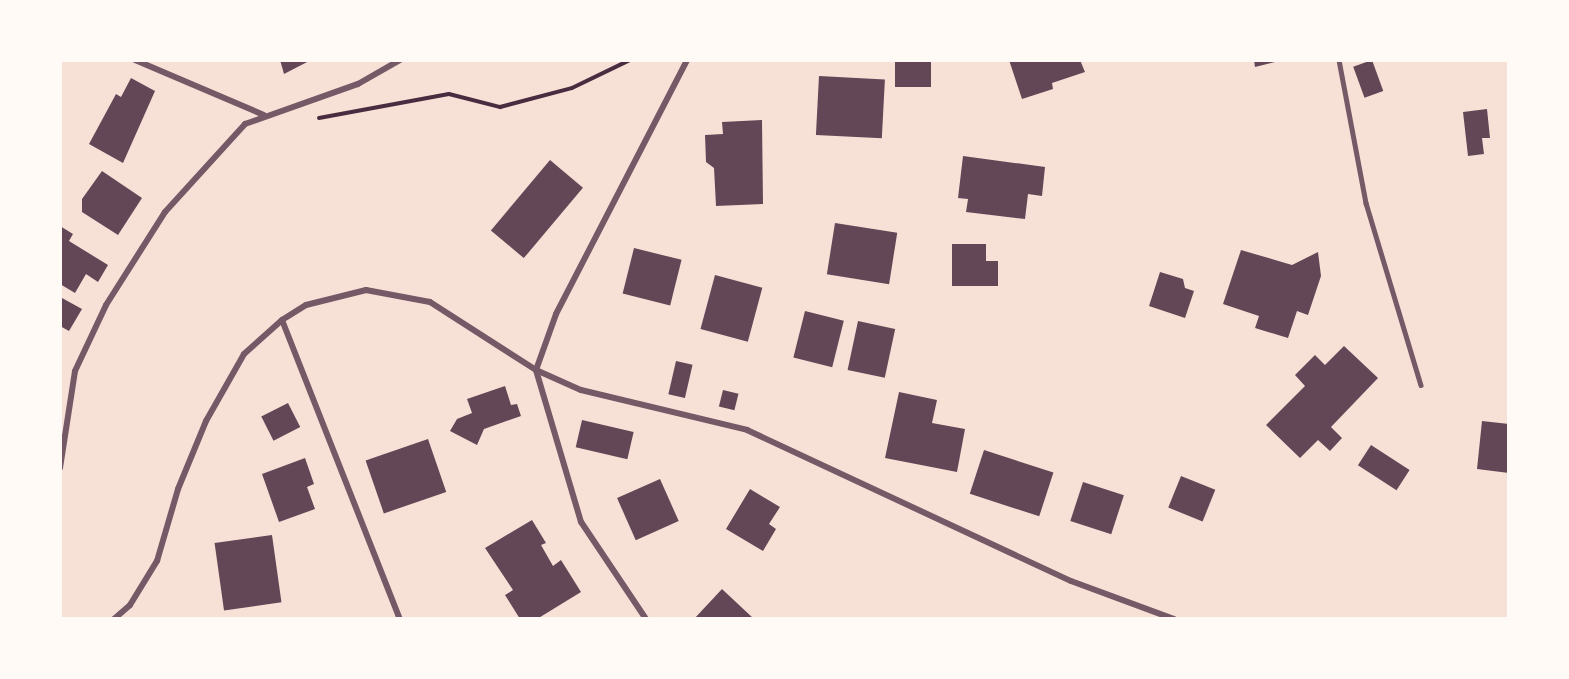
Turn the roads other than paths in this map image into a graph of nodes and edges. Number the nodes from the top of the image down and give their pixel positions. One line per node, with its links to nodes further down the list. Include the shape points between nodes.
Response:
1 (135, 60): 5 (street)
2 (400, 60): 5 (street, via 358,84)
3 (687, 60): 7 (street, via 556,314)
4 (1339, 60): 8 (lane, via 1366,203)
5 (264, 116): 9 (street, via 245,123 165,212 106,304 75,371)
6 (282, 320): 7 (street, via 306,305 366,290 430,302); 10 (street, via 244,354 206,421 178,489 157,561 130,605); 11 (street)
7 (536, 370): 12 (street, via 582,522); 13 (street, via 581,390 747,430 1071,581)
8 (1421, 385)
9 (60, 468)
10 (114, 619)
11 (400, 619)
12 (646, 619)
13 (1174, 619)

